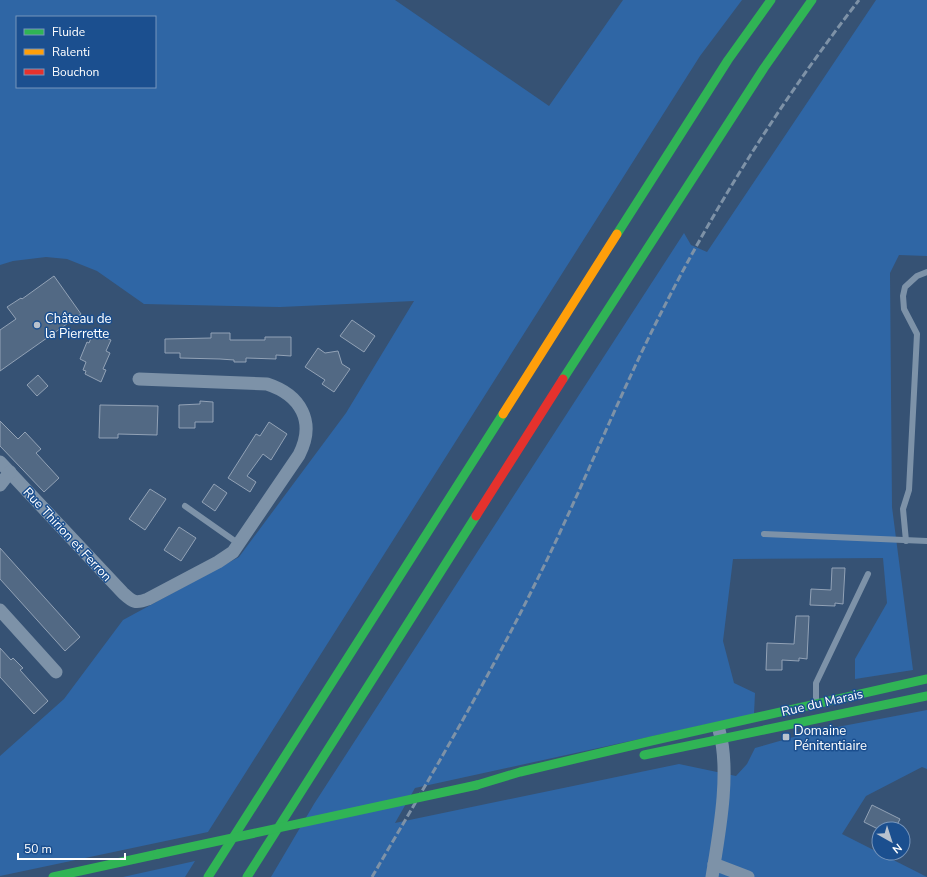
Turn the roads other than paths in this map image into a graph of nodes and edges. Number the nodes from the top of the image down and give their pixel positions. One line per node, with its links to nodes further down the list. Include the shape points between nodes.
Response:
1 (771, 0): 27 (main road, via 724,67)
2 (812, 0): 28 (main road, via 764,68 577,357)
3 (927, 272): 10 (lane, via 917,276 905,287 903,296 904,309 917,334 909,490 903,509)
4 (139, 379): 12 (street, via 267,384 286,393 302,409 306,427 303,448)
5 (0, 462): 6 (street, Rue Thirion et Ferron)
6 (10, 472): 7 (street); 12 (street, Rue Thirion et Ferron, via 123,593 138,603 218,562 233,552)
7 (0, 485)
8 (185, 506): 12 (lane)
9 (764, 534): 10 (lane)
10 (906, 541): 11 (lane)
11 (927, 541)
12 (239, 544)
13 (868, 574): 18 (lane, via 816,683)
14 (0, 610): 15 (street)
15 (56, 672)
16 (927, 679): 18 (main road, Rue du Marais)
17 (927, 696): 19 (main road, Rue du Marais)
18 (816, 704): 19 (lane); 20 (main road, Rue du Marais)
19 (819, 719): 21 (main road, Rue du Marais)
20 (718, 726): 21 (street); 24 (main road, Rue du Marais, via 520,772)
21 (721, 739): 22 (main road, Rue du Marais); 25 (street, via 724,777)
22 (637, 756)
23 (572, 769): 24 (main road)
24 (477, 785): 26 (main road, bridge)
25 (713, 871): 29 (street)
26 (53, 877)
27 (208, 877)
28 (247, 877)
29 (748, 877)

